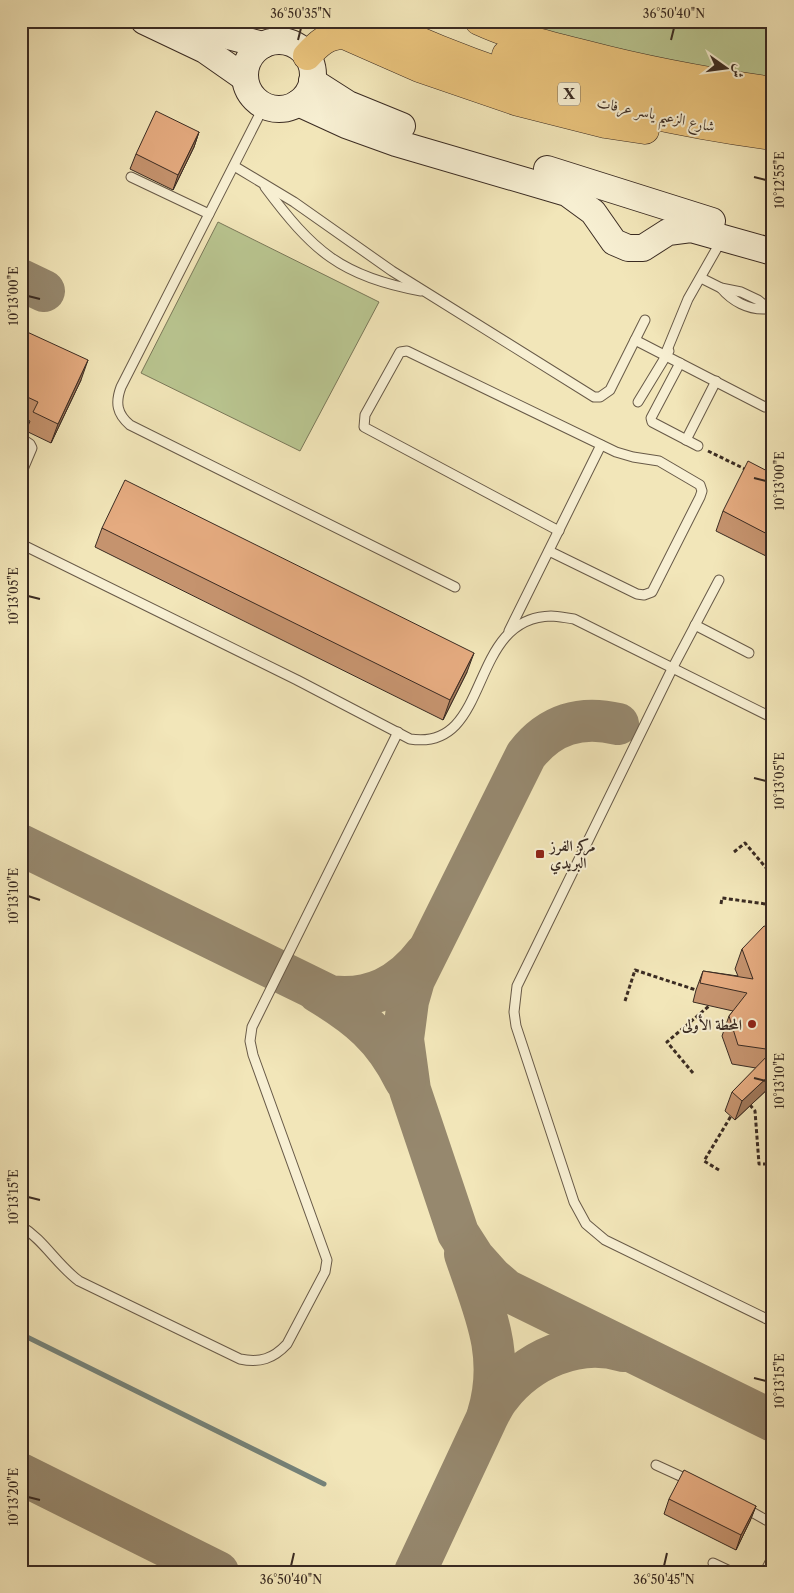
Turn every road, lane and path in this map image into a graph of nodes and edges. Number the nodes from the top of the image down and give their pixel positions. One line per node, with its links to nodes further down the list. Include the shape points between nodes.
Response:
1 (144, 21): 8 (street, via 204,50)
2 (194, 21): 6 (street, via 224,35)
3 (374, 21): 13 (highway, شارع الزعيم ياسر عرفات / X, via 464,60 556,90 624,110)
4 (418, 21): 12 (highway, شارع الزعيم ياسر عرفات / X, via 468,43 589,80 696,102)
5 (484, 22): 9 (highway, via 550,46 668,74)
6 (263, 45): 7 (street, via 293,44); 8 (street, via 248,61)
7 (310, 68): 10 (street, via 305,97); 13 (highway, via 323,40 344,35 419,68 576,118 640,130); 15 (street, via 367,113)
8 (245, 78): 11 (street, via 251,94)
9 (773, 91)
10 (298, 103): 11 (street, via 282,109); 15 (street, via 371,135)
11 (264, 106): 16 (lane)
12 (773, 111)
13 (693, 124): 14 (highway, شارع الزعيم ياسر عرفات / X)
14 (773, 136)
15 (444, 148): 20 (street, via 588,181); 20 (street, via 567,193 593,212 614,242 628,248 643,248 668,232 683,229)
16 (234, 166): 18 (lane); 19 (lane)
17 (131, 177): 19 (lane)
18 (262, 183): 24 (lane); 24 (lane, via 296,228 328,257 375,281)
19 (209, 214): 43 (lane, via 121,387 117,404 119,412 130,425)
20 (725, 232): 21 (street); 22 (street); 23 (lane)
21 (773, 240)
22 (773, 252)
23 (701, 278): 25 (lane, via 721,288 736,301); 28 (lane, via 688,299)
24 (426, 291): 27 (lane, via 594,397 610,390)
25 (769, 311)
26 (645, 320): 27 (lane)
27 (635, 340): 28 (lane)
28 (665, 355): 29 (lane); 31 (lane)
29 (680, 363): 30 (lane); 34 (lane, via 651,418 656,426)
30 (716, 381): 32 (lane); 34 (lane)
31 (638, 402)
32 (765, 407)
33 (21, 438): 37 (lane, via 30,444 32,453)
34 (686, 440): 36 (lane)
35 (601, 445): 39 (lane); 39 (lane, via 407,351 396,357 365,416 364,427 369,431); 41 (lane, via 627,456 659,461 696,480 702,491 700,497 657,584 652,592 644,595)
36 (698, 446): 38 (path)
37 (21, 474)
38 (756, 475)
39 (559, 530): 41 (lane)
40 (21, 544): 49 (lane)
41 (549, 551): 45 (lane)
42 (719, 580): 44 (lane)
43 (455, 587)
44 (695, 625): 46 (lane); 47 (lane)
45 (508, 633): 47 (lane, via 528,620 551,616 574,620); 49 (lane, via 494,651 461,721 452,732 439,739 425,741 410,739)
46 (749, 653)
47 (673, 667): 48 (lane); 63 (lane, via 517,986 516,1026 574,1202 586,1224 605,1240)
48 (773, 718)
49 (398, 732): 62 (lane, via 252,1027 253,1055 327,1260 287,1344 278,1354 266,1359 240,1359 79,1281)
50 (734, 852): 51 (path, via 745,843)
51 (773, 876)
52 (720, 904): 53 (path, via 722,898)
53 (773, 905)
54 (696, 990): 55 (path, via 635,970)
55 (625, 1001)
56 (709, 1006): 57 (path, via 666,1042)
57 (693, 1073)
58 (750, 1105): 60 (path, via 755,1111 759,1164)
59 (731, 1116): 61 (path, via 704,1161)
60 (769, 1164)
61 (719, 1170)
62 (21, 1226)
63 (773, 1322)
64 (656, 1465): 65 (lane)
65 (700, 1485)
66 (732, 1500): 67 (lane)
67 (773, 1524)
68 (773, 1556): 71 (lane)
69 (712, 1563): 70 (lane)
70 (732, 1572)
71 (765, 1572)

